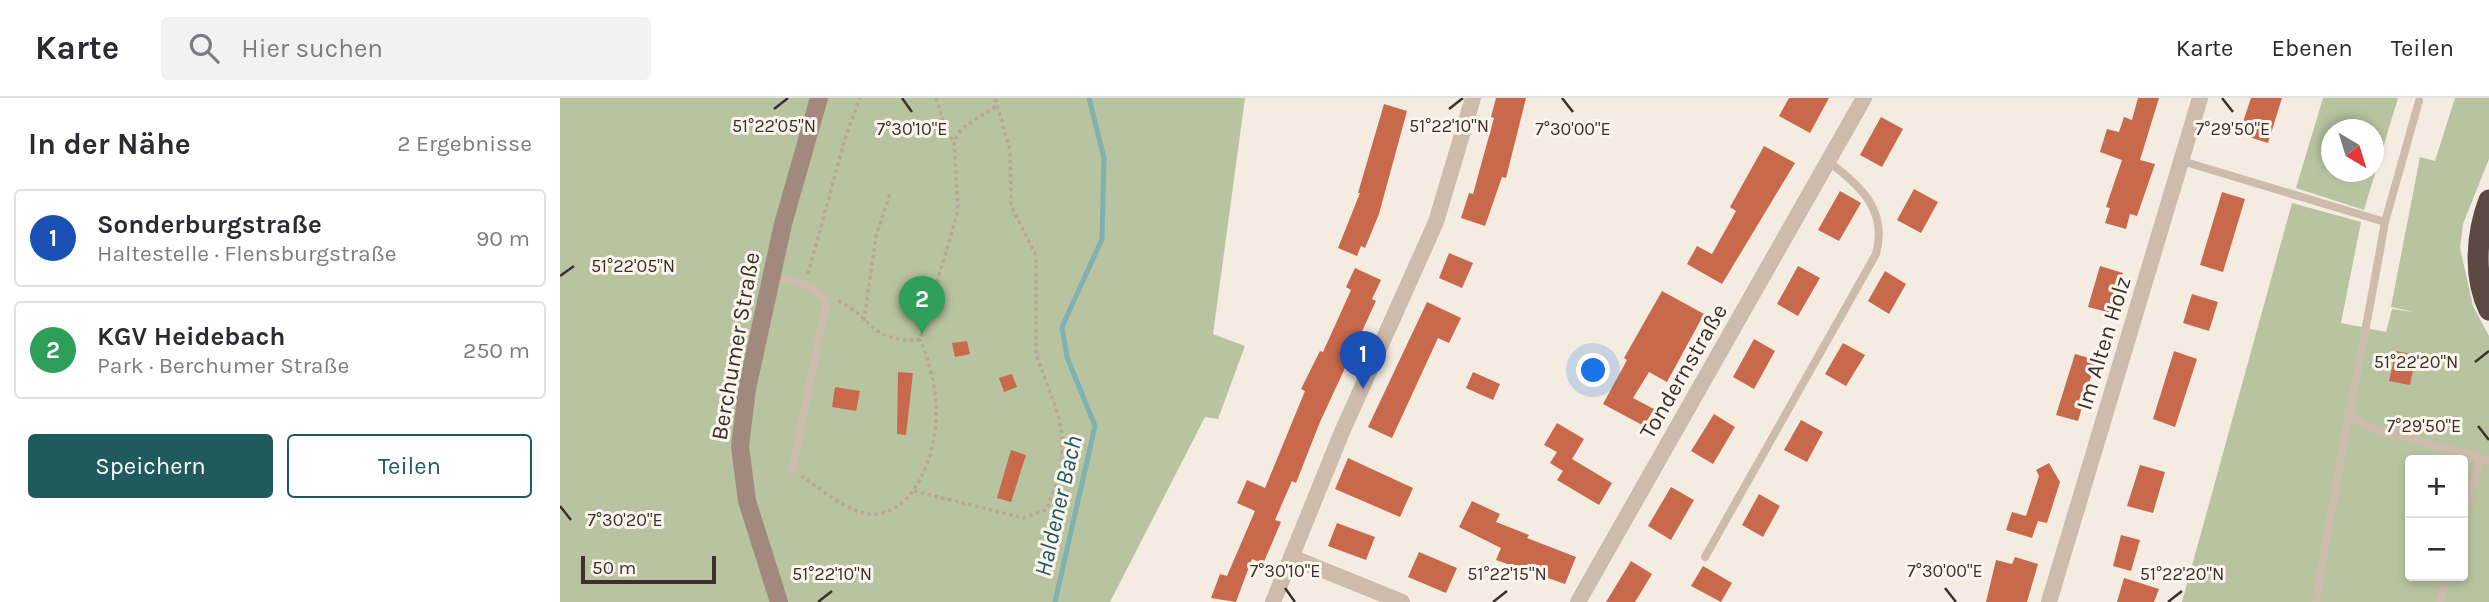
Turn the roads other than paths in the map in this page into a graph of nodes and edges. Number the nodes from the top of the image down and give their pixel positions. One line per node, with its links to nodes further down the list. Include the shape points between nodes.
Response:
1 (819, 98): 10 (main road, Berchumer Straße)
2 (1473, 98): 16 (street, via 1436,222)
3 (1864, 98): 7 (street, Tondernstraße)
4 (2200, 98): 6 (street, Im Alten Holz)
5 (2419, 101): 9 (lane)
6 (2182, 161): 9 (lane); 23 (street, Im Alten Holz)
7 (1829, 162): 17 (lane, via 1871,199 1880,230 1876,254); 22 (street, Tondernstraße)
8 (2489, 200): 11 (highway, via 2481,222 2478,259)
9 (2385, 222): 12 (lane)
10 (771, 275): 14 (lane, via 805,285 822,293 827,301); 19 (main road, Berchumer Straße, via 740,446 747,501)
11 (2489, 310)
12 (2347, 412): 13 (lane, via 2365,426); 24 (lane)
13 (2484, 459): 15 (lane)
14 (792, 470)
15 (2463, 518)
16 (1291, 557): 20 (street); 21 (street)
17 (1704, 558)
18 (2446, 581): 25 (lane)
19 (779, 602)
20 (1273, 602)
21 (1402, 602)
22 (1578, 602)
23 (2049, 602)
24 (2316, 602)
25 (2440, 602)

